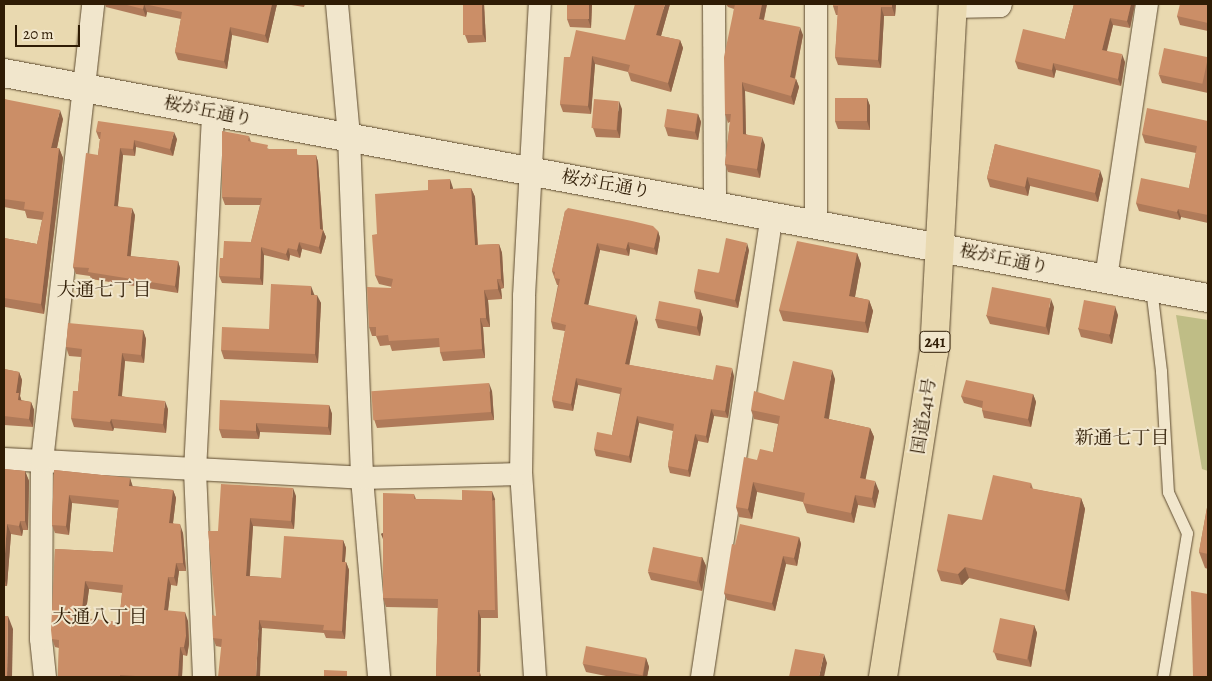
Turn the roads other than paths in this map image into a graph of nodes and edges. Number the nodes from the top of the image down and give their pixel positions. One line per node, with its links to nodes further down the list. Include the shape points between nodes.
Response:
1 (93, 4): 10 (street)
2 (337, 4): 12 (street)
3 (540, 4): 13 (street)
4 (714, 4): 14 (street)
5 (816, 4): 16 (street)
6 (1001, 4): 8 (street)
7 (1147, 4): 18 (street)
8 (953, 5): 17 (highway, 国道241号 / 241)
9 (4, 73): 10 (street, 桜が丘通り)
10 (84, 88): 11 (street, 桜が丘通り); 22 (street)
11 (213, 112): 12 (street, 桜が丘通り); 23 (street)
12 (349, 137): 13 (street, 桜が丘通り); 25 (street)
13 (532, 171): 14 (street, 桜が丘通り); 24 (street, via 524,296)
14 (715, 204): 15 (street, 桜が丘通り)
15 (772, 215): 16 (street, 桜が丘通り); 30 (street)
16 (816, 223): 17 (street, 桜が丘通り)
17 (943, 247): 18 (street, 桜が丘通り); 31 (highway, 国道241号 / 241, via 934,352)
18 (1106, 278): 19 (street, 桜が丘通り)
19 (1150, 288): 20 (street, 桜が丘通り); 32 (lane, via 1161,371 1168,492 1187,533)
20 (1208, 298)
21 (4, 459): 22 (street)
22 (42, 461): 23 (street); 26 (street, via 41,639)
23 (195, 471): 25 (street); 27 (street)
24 (521, 474): 25 (street); 29 (street)
25 (362, 478): 28 (street)
26 (44, 677)
27 (204, 677)
28 (379, 677)
29 (535, 677)
30 (702, 677)
31 (882, 677)
32 (1163, 677)

